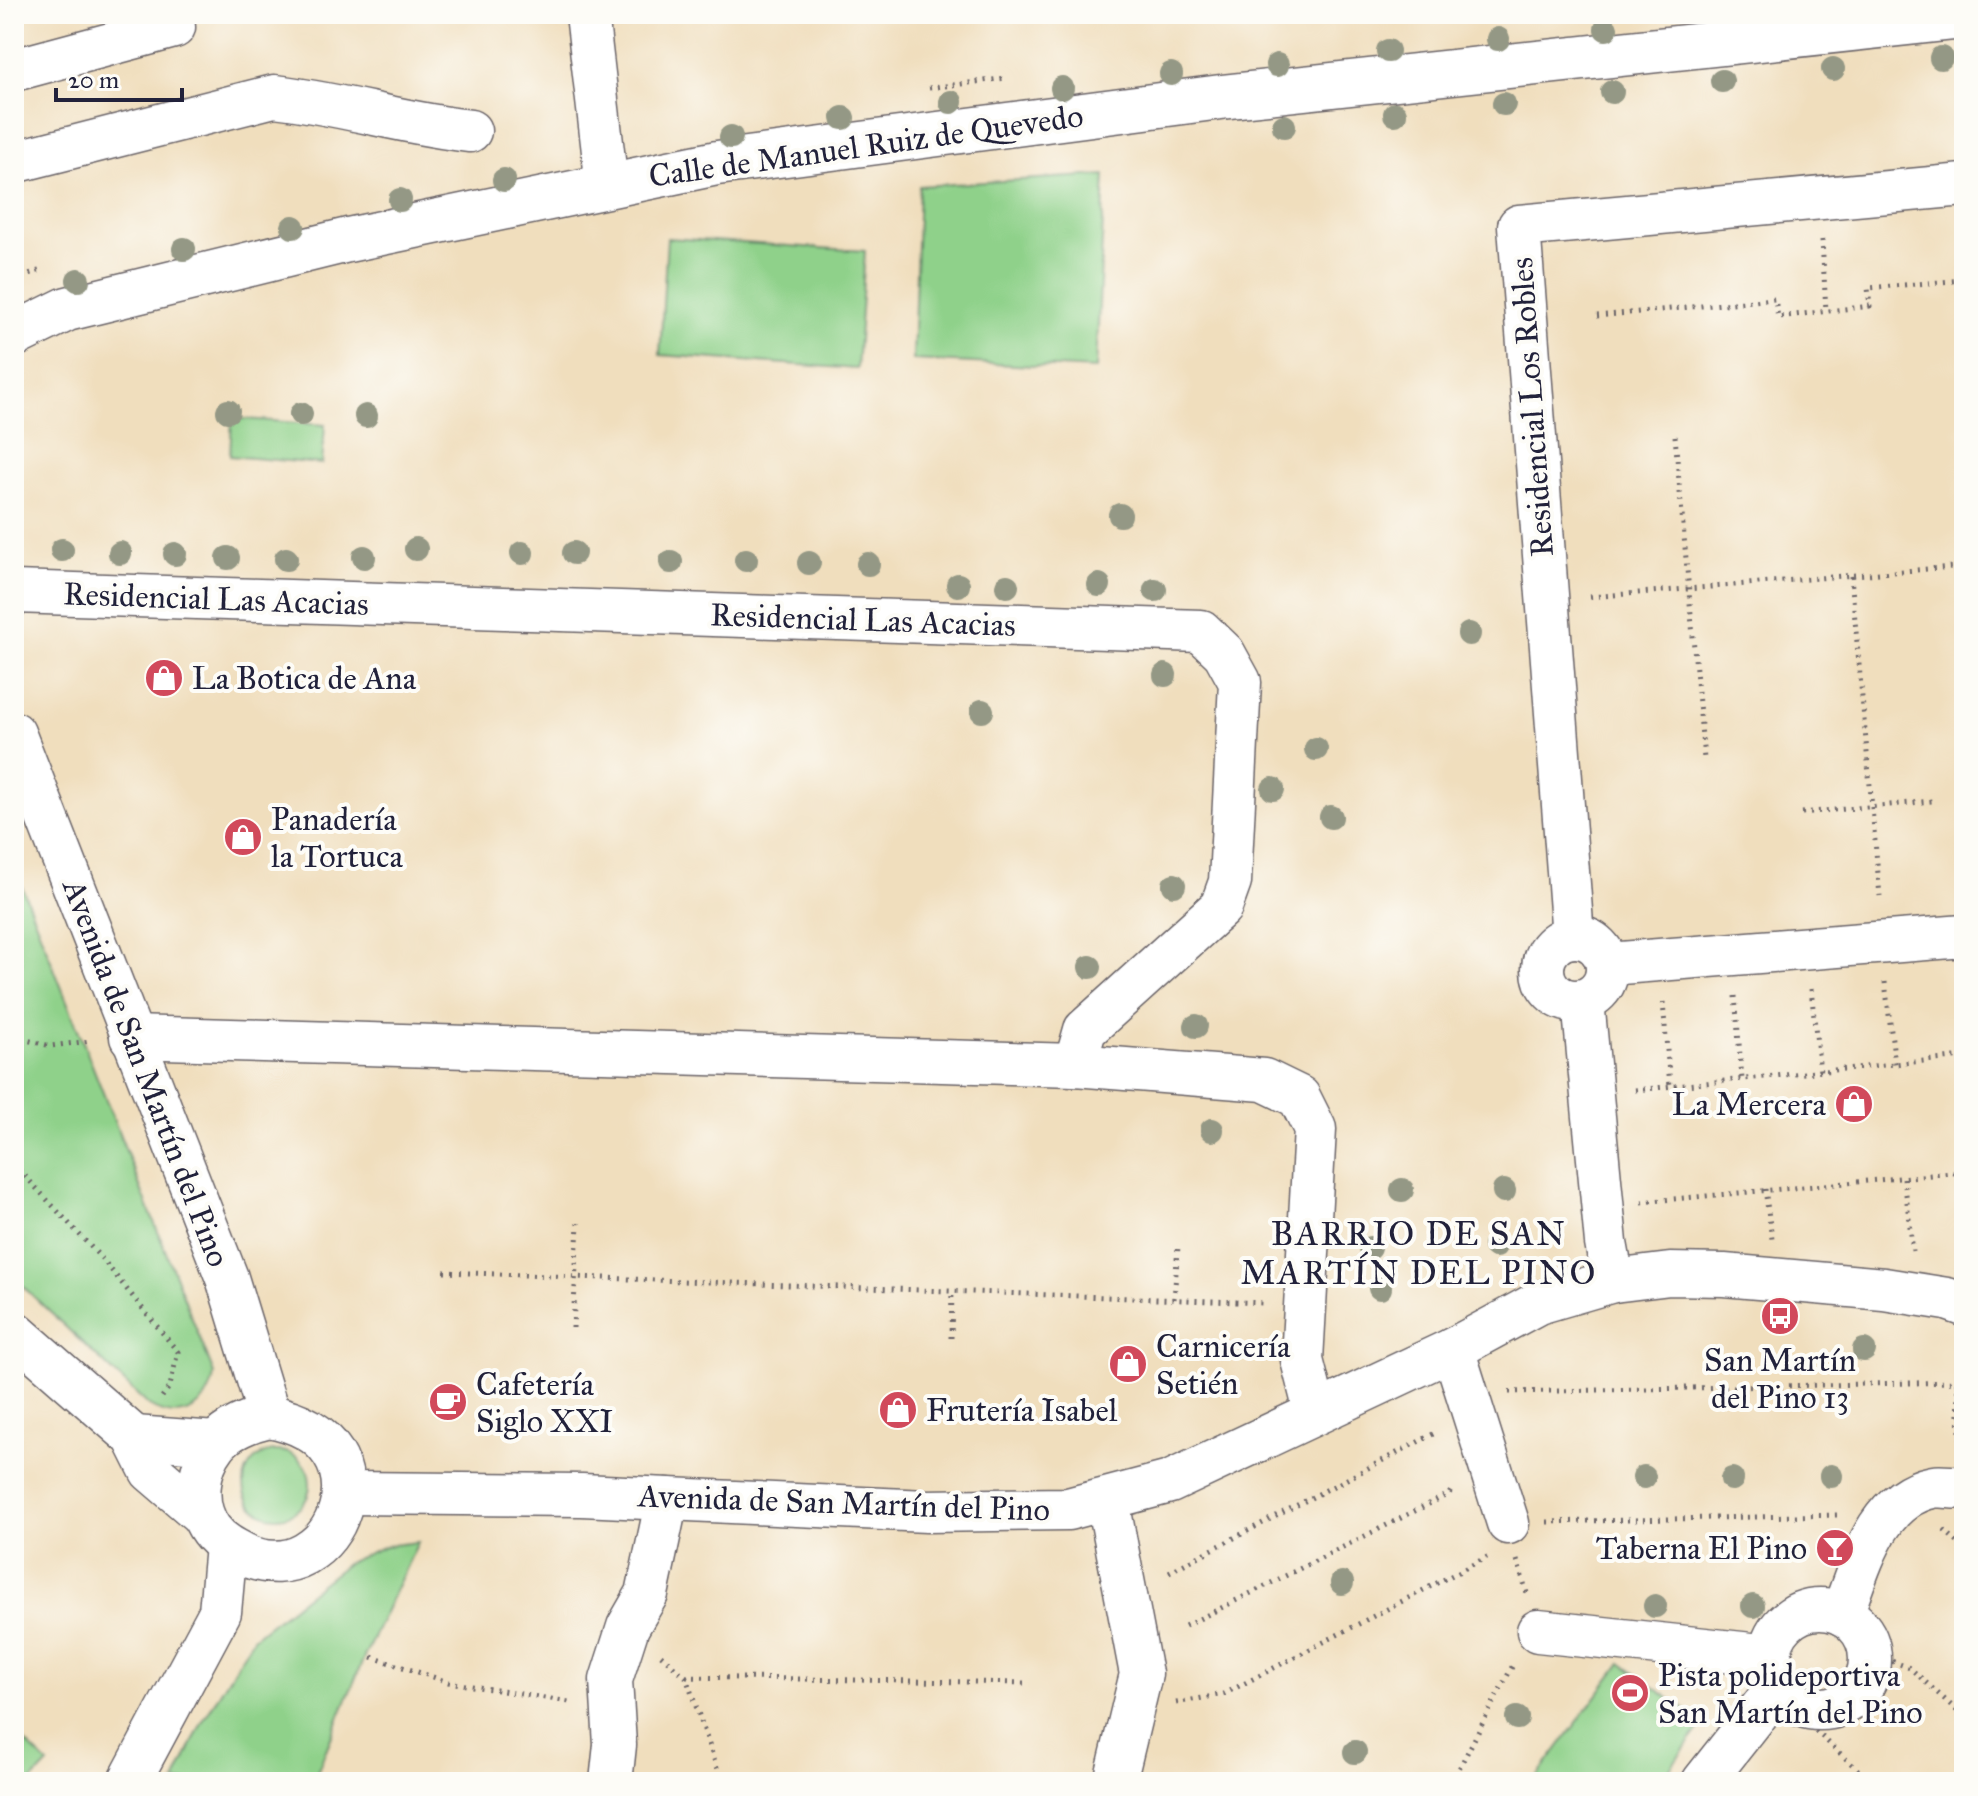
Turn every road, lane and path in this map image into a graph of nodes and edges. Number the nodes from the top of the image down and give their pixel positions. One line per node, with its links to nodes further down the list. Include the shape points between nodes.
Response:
1 (587, 14): 9 (street)
2 (1964, 17): 4 (main road, Calle de Manuel Ruiz de Quevedo)
3 (174, 27): 5 (street)
4 (1733, 28): 9 (main road, Calle de Manuel Ruiz de Quevedo, via 717,163)
5 (14, 70)
6 (470, 131): 7 (street, via 417,126 313,100 274,96)
7 (14, 162)
8 (1964, 185): 10 (street, Residencial Los Robles)
9 (607, 186): 14 (main road, Calle de Manuel Ruiz de Quevedo, via 348,240 67,309)
10 (1820, 198): 12 (path); 20 (street, Residencial Los Robles, via 1519,226)
11 (1964, 280): 12 (path, via 1868,288 1870,306)
12 (1826, 311): 13 (path, via 1778,317 1775,299)
13 (1597, 316)
14 (14, 335)
15 (1675, 436): 18 (path)
16 (1964, 566): 17 (path)
17 (1851, 576): 18 (path); 24 (path)
18 (1688, 589): 20 (path); 22 (path)
19 (14, 592): 40 (street, Residencial Las Acacias, via 1201,631 1224,653 1240,682 1230,882 1221,907 1085,1030)
20 (1545, 601): 27 (street, Residencial Los Robles)
21 (14, 733): 37 (street, Avenida de San Martín del Pino)
22 (1704, 759)
23 (1932, 801): 24 (path)
24 (1872, 807): 25 (path); 26 (path)
25 (1802, 813)
26 (1880, 896)
27 (1573, 937): 29 (street, via 1594,942); 33 (street, via 1553,945 1543,974 1562,999)
28 (1962, 954): 29 (street); 34 (path)
29 (1608, 964): 33 (street, via 1600,991)
30 (1884, 979): 39 (path)
31 (1810, 987): 41 (path)
32 (1735, 994): 42 (path)
33 (1583, 1001): 56 (street)
34 (1964, 1001)
35 (1663, 1002): 43 (path)
36 (14, 1037): 37 (path, via 51,1046)
37 (131, 1037): 40 (street); 67 (street, Avenida de San Martín del Pino, via 227,1278)
38 (1964, 1057): 39 (path)
39 (1895, 1064): 41 (path)
40 (1075, 1065): 66 (street, via 1264,1080 1299,1097 1315,1129 1302,1360)
41 (1820, 1072): 42 (path)
42 (1742, 1079): 43 (path)
43 (1670, 1086): 44 (path)
44 (1626, 1091)
45 (14, 1164): 69 (path, via 178,1352 170,1386)
46 (1964, 1172): 47 (path)
47 (1904, 1178): 48 (path); 53 (path)
48 (1765, 1189): 49 (path); 51 (path)
49 (1636, 1203)
50 (578, 1223): 55 (path)
51 (1772, 1239)
52 (1178, 1247): 58 (path)
53 (1913, 1251)
54 (444, 1272): 55 (path)
55 (576, 1277): 57 (path); 61 (path)
56 (1613, 1281): 60 (street, Avenida de San Martín del Pino, via 1724,1275 1884,1289); 64 (street, Avenida de San Martín del Pino, via 1538,1303)
57 (952, 1291): 58 (path); 63 (path)
58 (1174, 1299): 59 (path)
59 (1273, 1303)
60 (1964, 1305)
61 (573, 1328)
62 (14, 1332): 69 (street)
63 (951, 1338)
64 (1453, 1349): 66 (street, Avenida de San Martín del Pino); 78 (street)
65 (1499, 1392): 71 (path, via 1957,1382)
66 (1315, 1411): 75 (street, Avenida de San Martín del Pino, via 1170,1482)
67 (269, 1416): 70 (street, via 249,1421); 73 (street, via 311,1429 334,1453)
68 (1438, 1432): 81 (path)
69 (134, 1437): 70 (street); 76 (street, via 151,1471)
70 (216, 1443): 76 (street, via 200,1477)
71 (1962, 1468): 77 (street)
72 (1454, 1484): 84 (path, via 1449,1494)
73 (345, 1493): 74 (street, Avenida de San Martín del Pino); 80 (street, via 325,1539)
74 (667, 1499): 75 (street, Avenida de San Martín del Pino, via 973,1512 1035,1512); 85 (street, via 647,1594)
75 (1108, 1501): 93 (street, via 1141,1674)
76 (200, 1513): 79 (street)
77 (1886, 1514): 78 (path); 83 (street)
78 (1504, 1536): 93 (path, via 1224,1694)
79 (226, 1546): 80 (street, via 259,1561); 82 (street)
80 (298, 1558): 82 (street)
81 (1169, 1572)
82 (220, 1612): 98 (street)
83 (1842, 1614): 87 (street, via 1861,1630); 89 (street, via 1826,1609 1795,1615 1782,1626 1773,1640)
84 (1185, 1626)
85 (628, 1627): 90 (path); 92 (street, via 611,1680)
86 (1538, 1631): 89 (street); 102 (path, via 1506,1675)
87 (1870, 1653): 89 (street, via 1864,1685 1839,1707 1805,1708 1790,1700); 94 (path, via 1910,1668)
88 (372, 1657): 92 (path, via 448,1682)
89 (1774, 1672): 103 (street)
90 (686, 1677): 91 (path); 96 (path)
91 (1026, 1683)
92 (611, 1709): 99 (street)
93 (1133, 1710): 101 (street)
94 (1964, 1717)
95 (1821, 1734): 104 (path)
96 (720, 1777): 97 (path); 100 (path)
97 (978, 1780)
98 (129, 1782)
99 (611, 1782)
100 (702, 1782)
101 (1115, 1782)
102 (1452, 1782)
103 (1703, 1782)
104 (1871, 1782)

